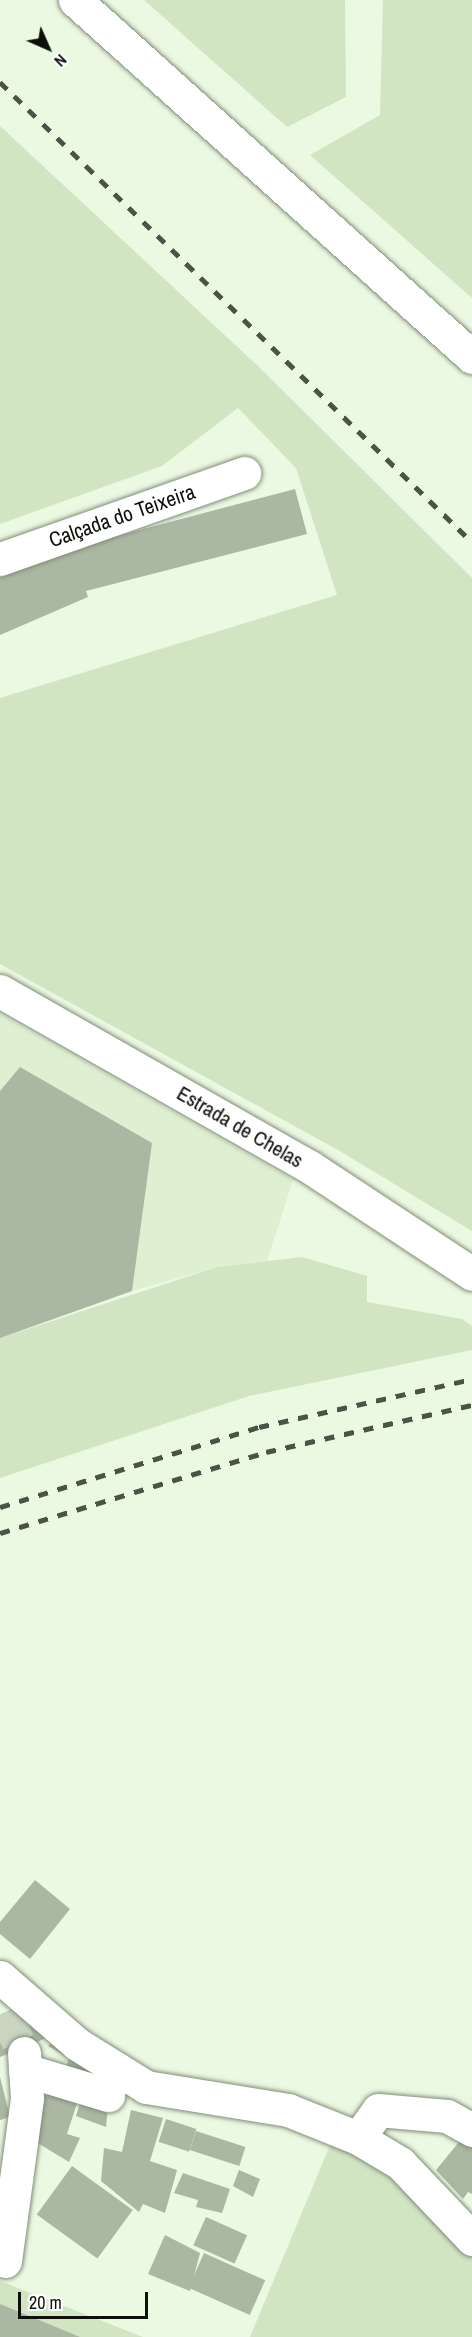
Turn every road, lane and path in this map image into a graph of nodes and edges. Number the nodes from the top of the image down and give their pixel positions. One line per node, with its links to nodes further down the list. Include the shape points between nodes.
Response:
1 (75, 0): 2 (street)
2 (472, 357)
3 (244, 473): 4 (street, Calçada do Teixeira)
4 (0, 559)
5 (0, 991): 6 (street, Estrada de Chelas, via 310,1167)
6 (472, 1275)
7 (0, 1977): 10 (street, via 77,2044 146,2087 288,2110)
8 (108, 2095): 12 (street, via 24,2062 27,2098)
9 (472, 2130): 10 (street, via 447,2116 378,2110)
10 (358, 2138): 11 (street, via 400,2163)
11 (472, 2239)
12 (5, 2261)

